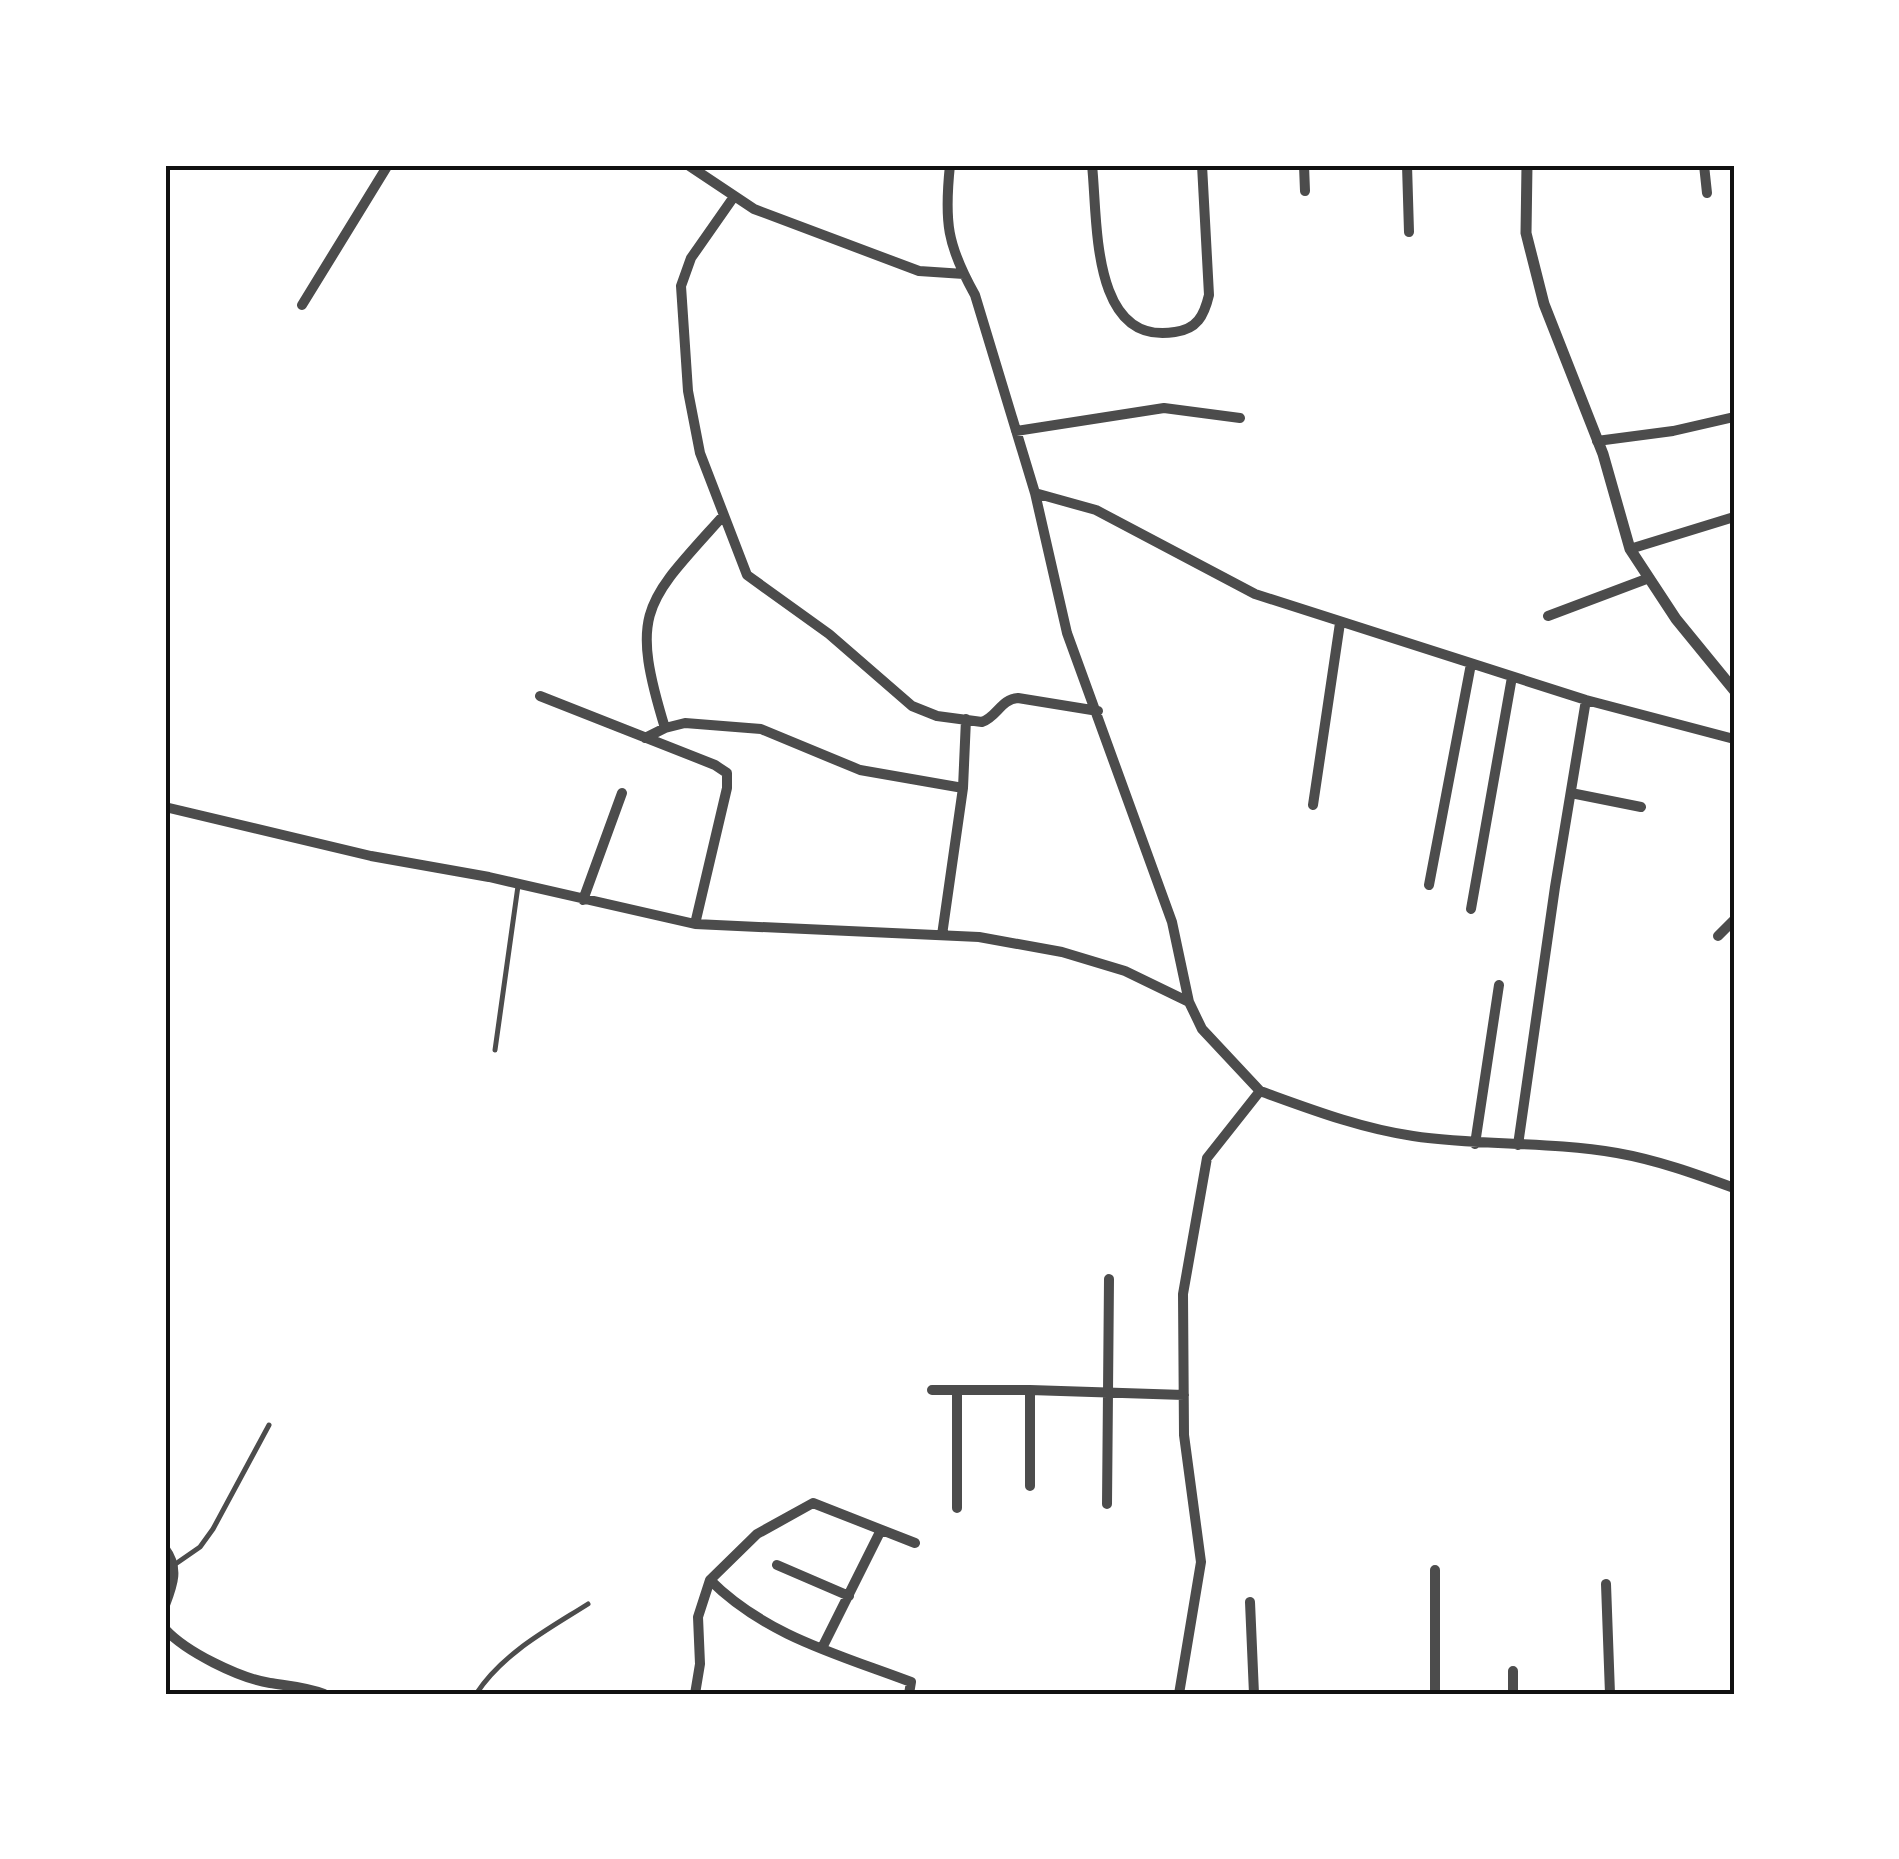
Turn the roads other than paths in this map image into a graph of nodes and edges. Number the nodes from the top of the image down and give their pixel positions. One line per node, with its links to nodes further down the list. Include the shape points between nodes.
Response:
1 (388, 165): 16 (street)
2 (688, 165): 10 (street)
3 (950, 165): 15 (street, via 946,228)
4 (1092, 165): 5 (street, via 1103,275 1117,311 1133,326 1158,333 1197,324 1205,312)
5 (1202, 165)
6 (1304, 165): 11 (street)
7 (1407, 165): 14 (street)
8 (1527, 165): 20 (street, via 1526,233 1544,304)
9 (1704, 165): 12 (street)
10 (700, 169): 13 (street)
11 (1305, 191)
12 (1707, 193)
13 (733, 198): 15 (street, via 919,271); 22 (street, via 681,286 691,420)
14 (1409, 232)
15 (964, 274): 19 (street)
16 (302, 305)
17 (1734, 417): 20 (street)
18 (1240, 418): 19 (street, via 1164,408)
19 (1016, 430): 21 (street)
20 (1597, 441): 24 (street)
21 (1035, 493): 27 (street, via 1096,510 1255,594); 33 (street, via 1066,633)
22 (723, 516): 34 (street, via 754,582 912,706); 35 (street, via 663,583 649,609 647,663)
23 (1734, 517): 24 (street)
24 (1630, 549): 25 (street)
25 (1649, 578): 26 (street); 30 (street)
26 (1548, 616)
27 (1340, 623): 28 (street); 41 (street)
28 (1471, 664): 29 (street); 45 (street)
29 (1512, 677): 32 (street); 47 (street)
30 (1734, 690)
31 (540, 696): 36 (street)
32 (1586, 700): 37 (street); 40 (street)
33 (1098, 711): 34 (street, via 1012,698 988,720); 53 (street, via 1172,922)
34 (966, 720): 38 (street)
35 (665, 728): 36 (street); 38 (street, via 685,723 762,729 860,770)
36 (645, 738): 49 (street, via 727,773)
37 (1734, 739)
38 (963, 788): 50 (street)
39 (622, 793): 46 (street)
40 (1571, 793): 43 (street); 57 (street)
41 (1314, 805)
42 (165, 806): 44 (street)
43 (1640, 807)
44 (518, 886): 46 (street); 54 (lane)
45 (1429, 886)
46 (584, 900): 49 (street)
47 (1471, 910)
48 (1734, 920): 51 (street)
49 (694, 924): 50 (street)
50 (942, 935): 53 (street, via 1062,952 1125,971)
51 (1718, 936)
52 (1500, 985): 56 (street)
53 (1189, 1002): 55 (street, via 1202,1029)
54 (495, 1050)
55 (1260, 1091): 56 (street, via 1344,1122); 64 (street, via 1207,1158 1183,1294)
56 (1475, 1144): 57 (street)
57 (1518, 1145): 58 (street, via 1617,1152)
58 (1734, 1188)
59 (1110, 1279): 63 (street)
60 (932, 1390): 61 (street)
61 (957, 1390): 62 (street); 68 (street)
62 (1030, 1390): 63 (street); 66 (street)
63 (1108, 1392): 64 (street); 67 (street)
64 (1184, 1395): 88 (street, via 1200,1562)
65 (269, 1424): 72 (lane, via 213,1529)
66 (1030, 1486)
67 (1108, 1504)
68 (957, 1508)
69 (882, 1530): 70 (street); 75 (street, via 813,1504 758,1534); 77 (street)
70 (915, 1543)
71 (165, 1549): 72 (street)
72 (174, 1565): 80 (street)
73 (777, 1565): 77 (street)
74 (1435, 1570): 90 (street)
75 (710, 1580): 82 (street, via 790,1638); 86 (street, via 698,1616)
76 (1606, 1584): 92 (street)
77 (849, 1596): 82 (street)
78 (1250, 1602): 89 (street)
79 (588, 1604): 85 (lane, via 506,1659)
80 (165, 1605)
81 (165, 1629): 84 (street, via 207,1659 268,1683)
82 (822, 1648): 87 (street, via 911,1682)
83 (1513, 1670): 91 (street)
84 (324, 1694)
85 (476, 1694)
86 (696, 1694)
87 (909, 1694)
88 (1180, 1694)
89 (1254, 1694)
90 (1435, 1694)
91 (1513, 1694)
92 (1610, 1694)

